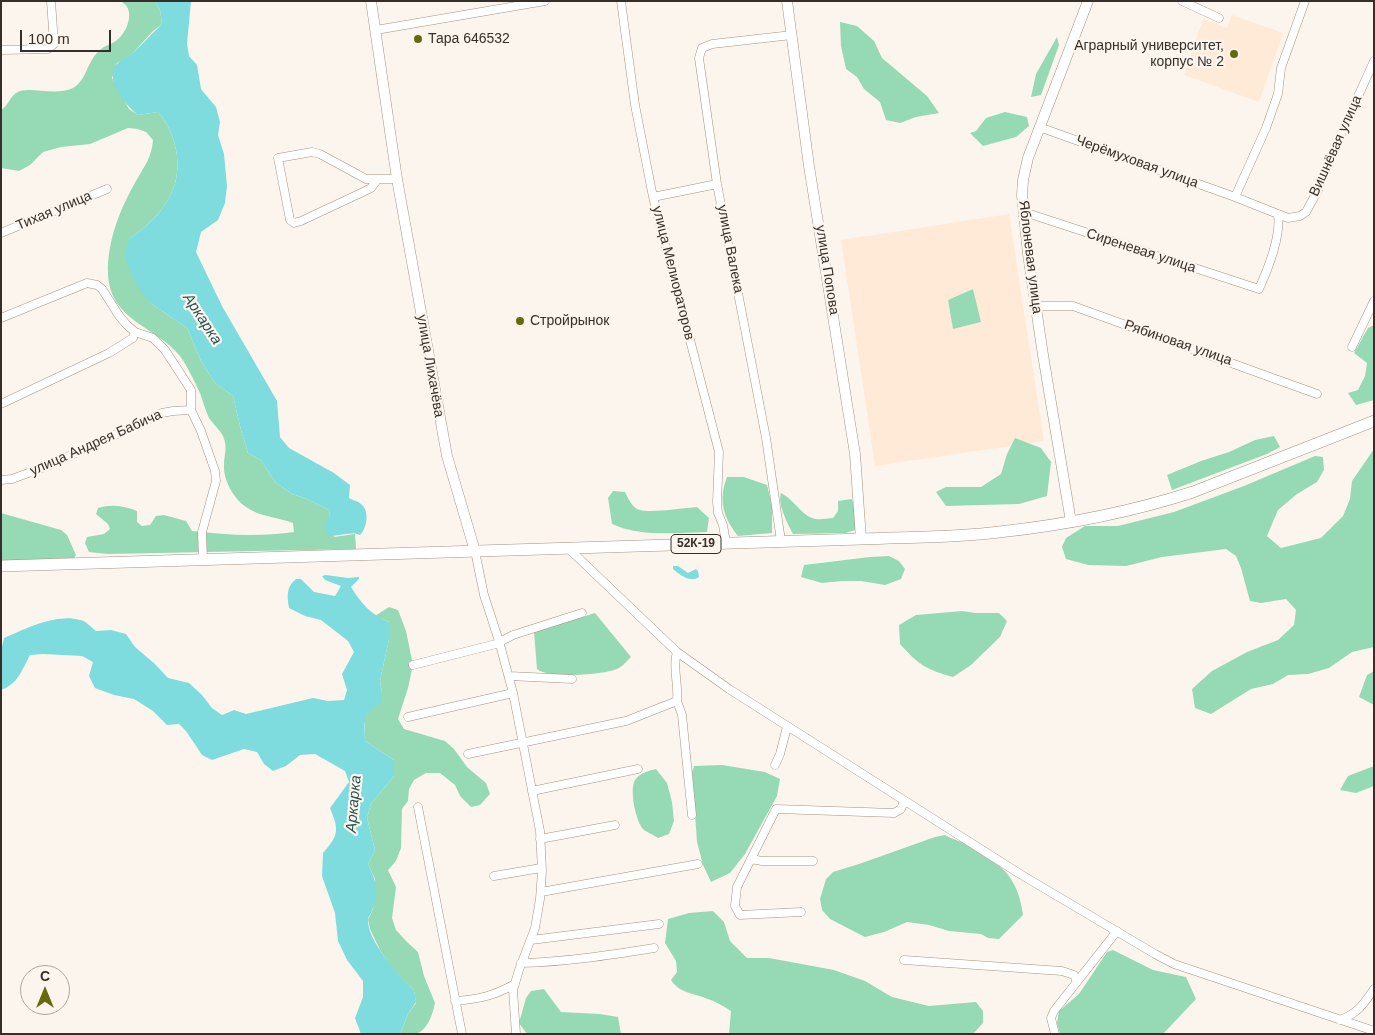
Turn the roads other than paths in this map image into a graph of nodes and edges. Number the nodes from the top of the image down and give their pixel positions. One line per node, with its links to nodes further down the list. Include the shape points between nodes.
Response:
1 (51, 1): 12 (street, via 52,47)
2 (372, 1): 10 (street, улица Лихачёва)
3 (545, 1): 10 (street)
4 (621, 1): 19 (street, улица Мелиораторов, via 635,105)
5 (788, 1): 11 (street, улица Попова)
6 (1088, 1): 14 (street, Яблоневая улица)
7 (1305, 1): 20 (street, via 1281,68 1278,94)
8 (1184, 2): 9 (street)
9 (1219, 18)
10 (376, 30): 15 (street, улица Лихачёва)
11 (792, 35): 17 (street, улица Валека, via 712,44 702,48 699,58); 36 (street, улица Попова, via 855,454)
12 (1, 50)
13 (1374, 61): 23 (street, Вишнёвая улица, via 1306,212)
14 (1039, 127): 20 (street, Черёмуховая улица); 21 (street, Яблоневая улица, via 1025,168)
15 (397, 178): 16 (street); 40 (street, улица Лихачёва, via 447,456)
16 (377, 180): 16 (street, via 366,179 312,152 278,158 290,220 294,223 372,188)
17 (717, 184): 19 (street); 37 (street, улица Валека, via 766,438)
18 (107, 189): 24 (street, Тихая улица)
19 (653, 197): 38 (street, улица Мелиораторов, via 719,452 717,502)
20 (1235, 197): 22 (street, Черёмуховая улица)
21 (1024, 212): 22 (street, Сиреневая улица, via 1259,289 1279,228); 26 (street, Яблоневая улица)
22 (1278, 215): 23 (street, Черёмуховая улица)
23 (1288, 218)
24 (1, 233)
25 (1374, 301): 29 (street)
26 (1036, 306): 30 (street, Рябиновая улица, via 1072,306); 35 (street, Яблоневая улица)
27 (1, 318): 28 (street, via 87,283 102,288 120,317)
28 (135, 332): 31 (street, via 133,338 110,353); 32 (street, via 153,338 166,350 190,390)
29 (1352, 347)
30 (1317, 394)
31 (1, 404)
32 (190, 410): 34 (street, улица Андрея Бабича, via 162,413 50,465); 41 (street, via 207,446 216,481 202,532)
33 (1374, 421): 35 (main road, 52К-19, via 1193,492)
34 (1, 480)
35 (1072, 522): 36 (main road, 52К-19, via 990,533)
36 (861, 539): 37 (main road, 52К-19)
37 (782, 541): 38 (main road, 52К-19)
38 (726, 543): 39 (main road, 52К-19)
39 (568, 548): 40 (main road, 52К-19); 45 (street)
40 (474, 551): 41 (main road, 52К-19); 44 (street)
41 (203, 560): 42 (main road, 52К-19)
42 (1, 566)
43 (582, 613): 44 (street)
44 (499, 641): 46 (street); 47 (street)
45 (677, 652): 50 (street, via 674,661); 52 (street)
46 (412, 665)
47 (508, 676): 48 (street); 49 (street)
48 (572, 679)
49 (513, 693): 51 (street); 53 (street)
50 (677, 701): 53 (street, via 626,721); 60 (street, via 682,715)
51 (408, 718)
52 (787, 727): 55 (street); 58 (street)
53 (523, 741): 54 (street); 57 (street)
54 (468, 754)
55 (775, 765)
56 (638, 769): 57 (street)
57 (532, 791): 62 (street)
58 (904, 801): 63 (street, via 894,814 776,809); 71 (street)
59 (418, 807): 79 (street)
60 (692, 815)
61 (616, 825): 62 (street)
62 (540, 840): 66 (street)
63 (751, 859): 64 (street); 69 (street, via 737,887 735,906 740,915)
64 (812, 861)
65 (698, 864): 68 (street)
66 (541, 868): 67 (street); 68 (street)
67 (494, 876)
68 (541, 892): 72 (street)
69 (801, 912)
70 (658, 924): 72 (street)
71 (1117, 931): 76 (street); 80 (street, via 1154,954 1193,971)
72 (531, 940): 75 (street)
73 (654, 948): 75 (street)
74 (904, 960): 76 (street, via 1062,972 1074,974)
75 (522, 963): 77 (street)
76 (1077, 982): 84 (street, via 1051,1018)
77 (515, 984): 79 (street, via 480,999); 83 (street)
78 (1374, 989): 80 (street, via 1360,1009)
79 (456, 1001): 82 (street)
80 (1340, 1020): 81 (street)
81 (1374, 1031)
82 (462, 1034)
83 (516, 1034)
84 (1055, 1034)

